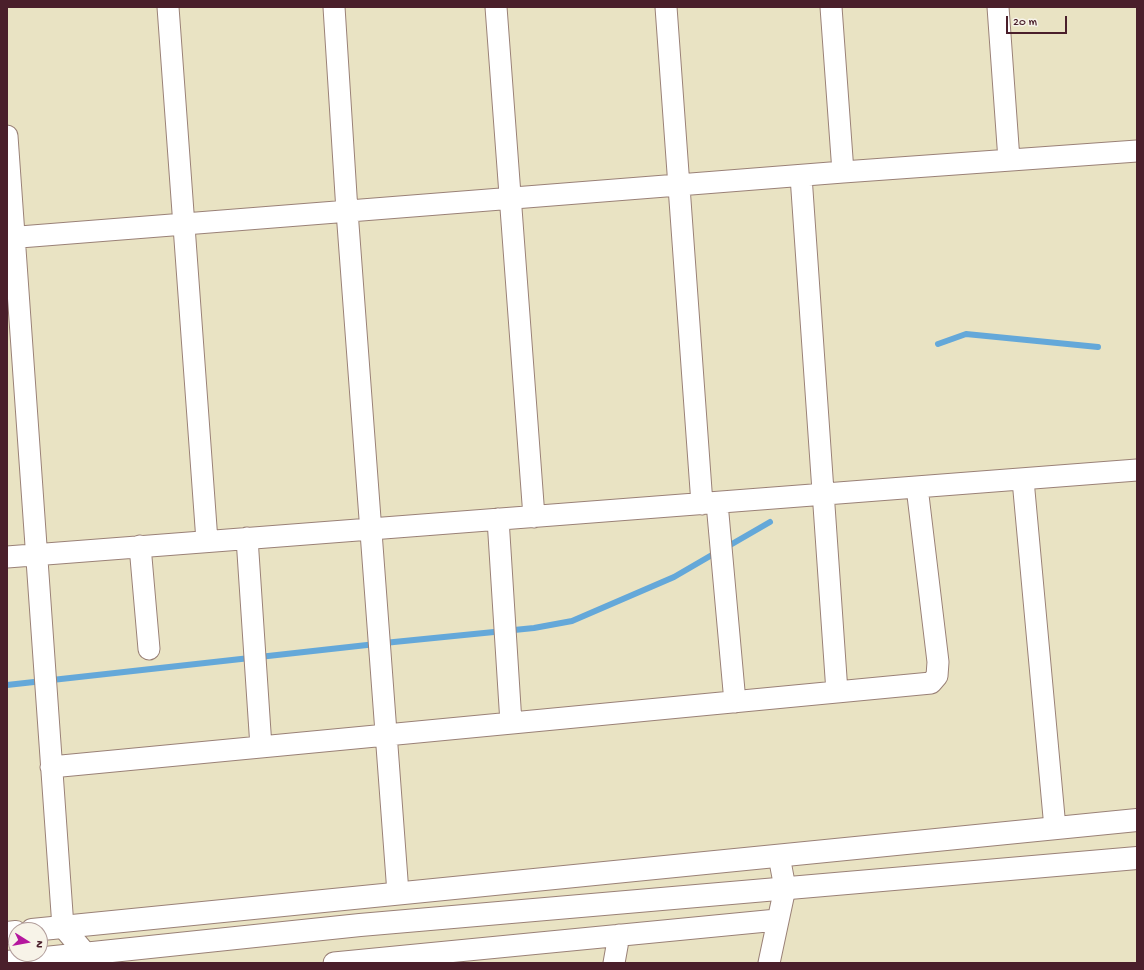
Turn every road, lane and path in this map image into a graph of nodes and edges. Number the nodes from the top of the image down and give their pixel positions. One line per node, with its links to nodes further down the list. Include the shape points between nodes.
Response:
1 (168, 7): 15 (street)
2 (334, 7): 14 (street)
3 (496, 7): 13 (street)
4 (666, 7): 12 (street)
5 (831, 7): 10 (street)
6 (998, 7): 9 (street)
7 (7, 136): 16 (street)
8 (1137, 151): 9 (street)
9 (1009, 160): 10 (street)
10 (844, 172): 11 (street)
11 (801, 176): 12 (street); 20 (street)
12 (678, 186): 13 (street); 21 (street)
13 (510, 198): 14 (street); 22 (street)
14 (347, 211): 15 (street); 24 (street)
15 (184, 224): 16 (street); 26 (street)
16 (11, 238): 28 (street)
17 (1137, 470): 18 (street)
18 (1023, 480): 19 (street); 38 (street)
19 (917, 488): 20 (street); 31 (street, via 938,662 937,676 931,683)
20 (823, 495): 21 (street); 31 (street)
21 (709, 503): 22 (street); 32 (street, via 720,535)
22 (534, 516): 23 (street)
23 (498, 519): 24 (street); 33 (street)
24 (370, 529): 25 (street); 34 (street)
25 (247, 538): 26 (street); 35 (street)
26 (206, 541): 27 (street)
27 (140, 546): 28 (street); 30 (street)
28 (36, 554): 29 (street); 36 (street)
29 (7, 557)
30 (149, 649)
31 (837, 692): 32 (street)
32 (735, 702): 33 (street)
33 (511, 723): 34 (street)
34 (386, 735): 35 (street); 42 (street)
35 (261, 747): 36 (street)
36 (51, 767): 44 (street)
37 (1137, 820): 38 (street)
38 (1055, 828): 39 (street)
39 (779, 856): 41 (street); 42 (street)
40 (1137, 858): 41 (street)
41 (784, 888): 43 (street); 47 (street, via 360,925)
42 (398, 893): 44 (street)
43 (777, 920): 46 (street); 51 (street)
44 (63, 927): 45 (street); 47 (street)
45 (48, 928)
46 (619, 935): 49 (street); 50 (street)
47 (86, 958): 48 (street)
48 (7, 962)
49 (334, 963)
50 (614, 963)
51 (769, 963)

